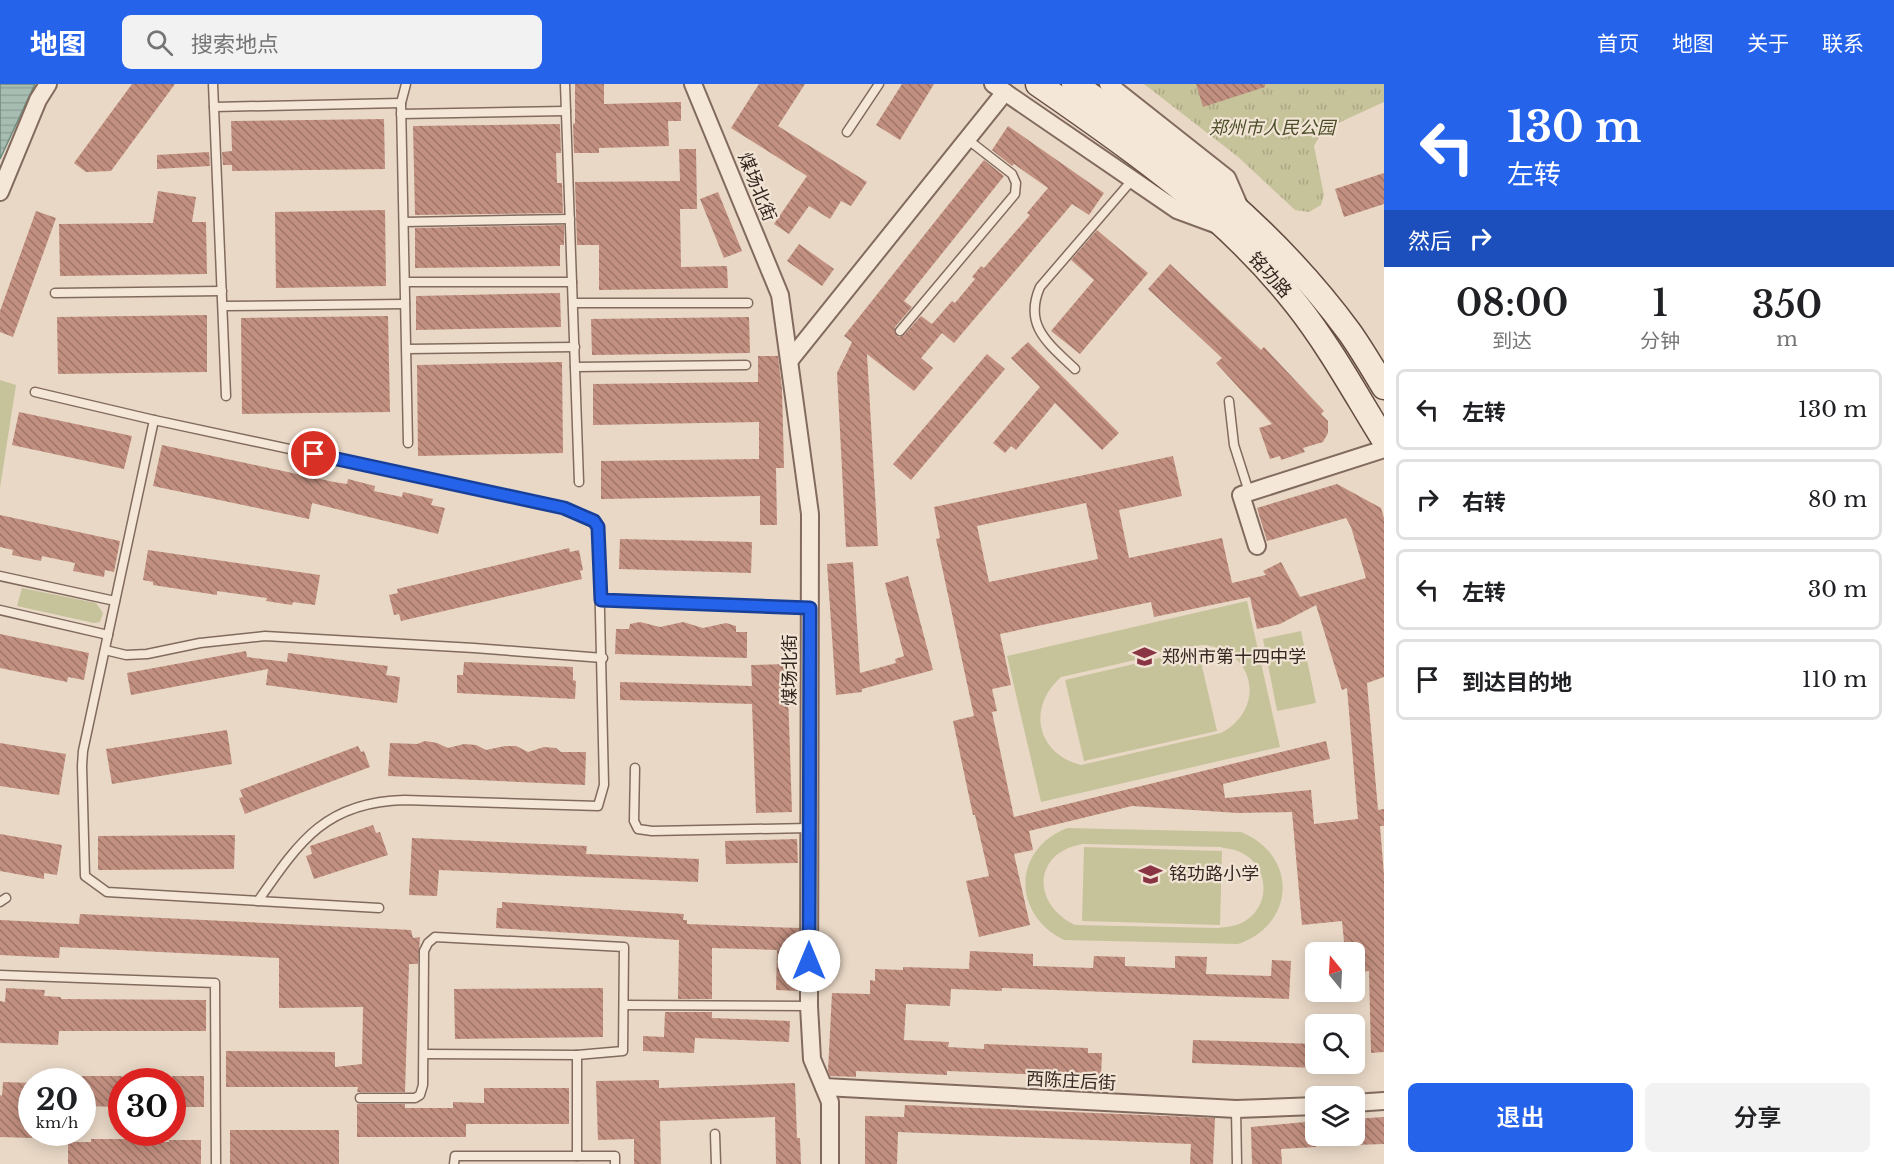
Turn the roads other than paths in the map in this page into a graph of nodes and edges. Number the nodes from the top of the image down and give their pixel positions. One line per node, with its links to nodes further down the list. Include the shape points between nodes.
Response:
1 (48, 84): 19 (street)
2 (213, 84): 12 (lane)
3 (406, 84): 11 (lane)
4 (565, 84): 13 (lane)
5 (693, 84): 34 (street, 煤场北街, via 780,296)
6 (879, 84): 15 (lane)
7 (1038, 84): 16 (main road)
8 (1074, 84): 16 (main road)
9 (1117, 86): 21 (street, via 1227,178)
10 (999, 88): 17 (street); 18 (street)
11 (401, 103): 12 (lane); 14 (lane)
12 (214, 107): 25 (lane)
13 (566, 111): 14 (lane); 20 (lane)
14 (401, 114): 22 (lane)
15 (847, 132)
16 (1127, 133): 21 (main road, 铭功路)
17 (967, 140): 31 (lane, via 1012,174 1015,195); 34 (street)
18 (1133, 179): 21 (street, via 1177,210); 37 (lane, via 1040,286 1034,301 1033,312 1040,330)
19 (0, 192)
20 (570, 219): 22 (lane); 24 (lane)
21 (1234, 220): 38 (main road, 铭功路, via 1292,264 1350,333); 43 (main road, 铭功路, via 1326,346)
22 (404, 222): 23 (lane)
23 (405, 282): 24 (lane); 29 (lane)
24 (572, 282): 27 (lane)
25 (222, 291): 26 (lane); 30 (lane)
26 (55, 293)
27 (573, 303): 28 (lane); 32 (lane)
28 (748, 303)
29 (405, 304): 30 (lane); 33 (lane)
30 (223, 306): 40 (lane)
31 (900, 331)
32 (574, 347): 33 (lane); 36 (lane)
33 (406, 349): 44 (lane)
34 (790, 360): 52 (street, 煤场北街, via 810,514)
35 (746, 364): 36 (lane)
36 (575, 367): 46 (lane)
37 (1075, 369)
38 (1384, 387)
39 (35, 392): 42 (lane)
40 (226, 396)
41 (1229, 401): 47 (lane, via 1234,445)
42 (154, 420): 50 (lane, via 564,508 594,521 598,527); 51 (lane)
43 (1384, 440)
44 (408, 443)
45 (1384, 449): 47 (street)
46 (579, 482)
47 (1249, 492): 48 (street, via 1240,495)
48 (1257, 546)
49 (0, 576): 51 (lane)
50 (601, 600): 52 (lane); 56 (lane)
51 (115, 601): 54 (lane)
52 (810, 608): 58 (street, 煤场北街)
53 (0, 610): 54 (lane)
54 (108, 635): 55 (lane)
55 (105, 650): 56 (lane, via 126,656 265,636); 59 (lane, via 82,766 85,876 107,892)
56 (603, 658): 59 (lane, via 604,785 598,806 404,800 362,805 327,821 308,835)
57 (635, 768): 58 (lane, via 634,821 638,829)
58 (809, 828): 63 (street, 煤场北街)
59 (258, 901): 60 (lane)
60 (379, 908)
61 (0, 975): 74 (lane, via 215,984)
62 (624, 1005): 63 (lane); 64 (lane, via 624,947 435,937 424,951); 65 (lane, via 624,1051)
63 (809, 1006): 66 (street, 煤场北街, via 812,1059)
64 (423, 1054): 65 (lane); 67 (lane, via 420,1095)
65 (577, 1055): 73 (lane)
66 (824, 1087): 71 (street, 西陈庄后街); 78 (street, 煤场北街, via 830,1102)
67 (360, 1098)
68 (1384, 1101): 69 (street)
69 (1365, 1102)
70 (1305, 1106): 71 (street, 西陈庄后街)
71 (1236, 1109): 79 (lane)
72 (716, 1134): 77 (lane)
73 (577, 1156): 75 (lane, via 454,1156); 76 (lane, via 615,1156)
74 (216, 1164)
75 (454, 1164)
76 (615, 1164)
77 (716, 1164)
78 (830, 1164)
79 (1238, 1164)

